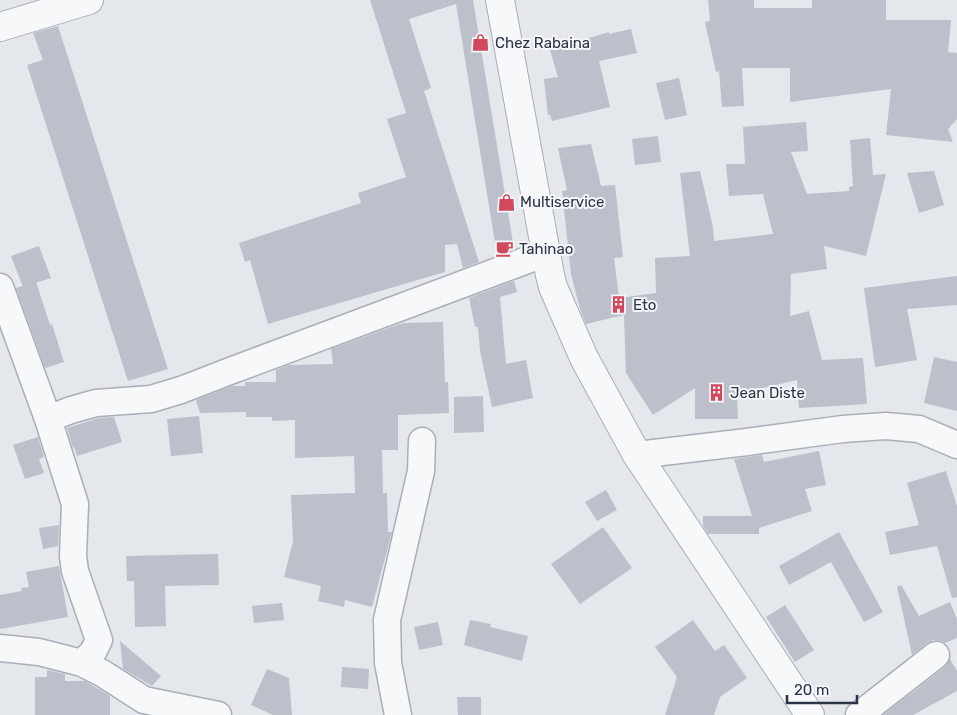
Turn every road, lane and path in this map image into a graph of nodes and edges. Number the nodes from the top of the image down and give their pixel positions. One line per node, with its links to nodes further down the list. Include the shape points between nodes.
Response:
1 (89, 0): 3 (street)
2 (500, 0): 4 (street)
3 (0, 28)
4 (546, 253): 6 (street, via 182,390 151,399 96,402); 9 (street, via 553,287 584,358)
5 (0, 287): 6 (street)
6 (48, 419): 12 (street, via 75,504 75,571 98,640 94,652)
7 (422, 441): 14 (street, via 421,470 387,620 388,664)
8 (957, 445): 9 (street, via 919,430 886,426)
9 (637, 455): 15 (street)
10 (0, 648): 12 (street, via 39,652)
11 (936, 655): 16 (street)
12 (82, 663): 13 (street, via 144,700)
13 (218, 715)
14 (398, 715)
15 (810, 715)
16 (859, 715)

